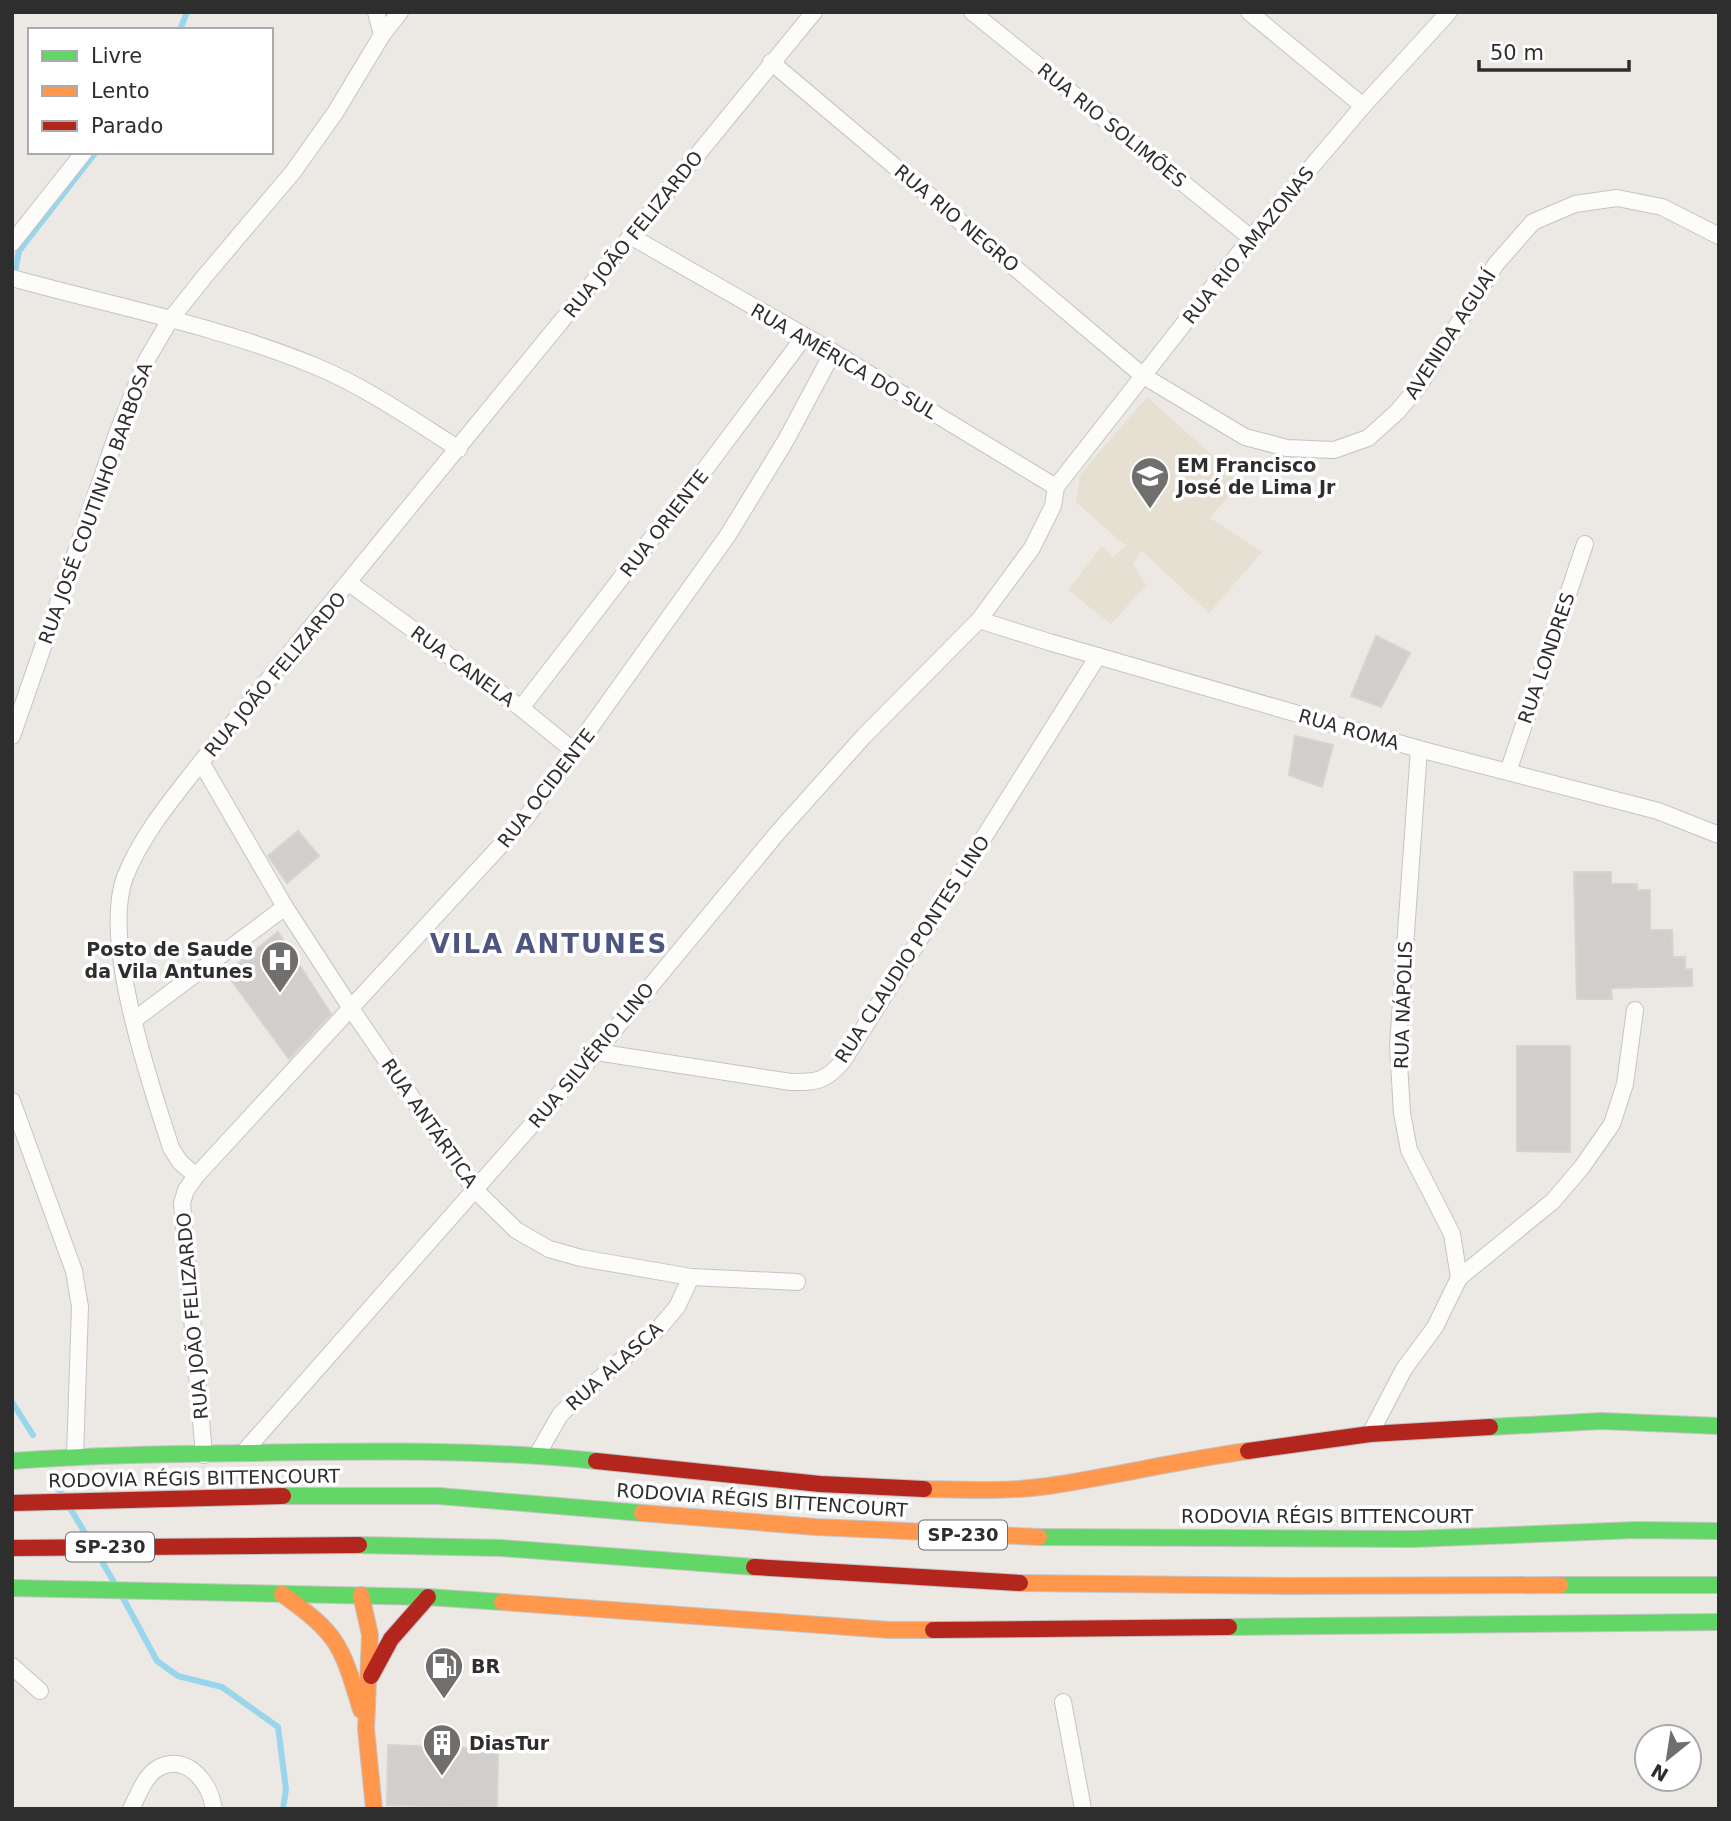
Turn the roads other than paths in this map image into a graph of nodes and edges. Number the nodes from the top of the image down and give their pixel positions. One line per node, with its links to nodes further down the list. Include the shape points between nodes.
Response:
1 (376, 12): 7 (street)
2 (400, 12): 7 (street, RUA JOSÉ COUTINHO BARBOSA)
3 (814, 12): 8 (street, RUA JOÃO FELIZARDO)
4 (972, 12): 13 (street, RUA RIO SOLIMÕES)
5 (1249, 12): 9 (street)
6 (1449, 12): 9 (street, RUA RIO AMAZONAS)
7 (382, 35): 16 (street, RUA JOSÉ COUTINHO BARBOSA, via 293,172)
8 (771, 62): 12 (street, RUA JOÃO FELIZARDO); 19 (street, RUA RIO NEGRO)
9 (1363, 106): 13 (street, RUA RIO AMAZONAS)
10 (82, 154): 14 (street)
11 (1719, 236): 19 (street, AVENIDA AGUAÍ, via 1662,206 1617,198 1575,204 1534,222 1496,264 1418,387 1397,412 1368,438 1334,450 1287,449 1245,437)
12 (632, 237): 17 (street, RUA AMÉRICA DO SUL); 20 (street, RUA JOÃO FELIZARDO)
13 (1251, 239): 19 (street, RUA RIO AMAZONAS)
14 (12, 243)
15 (19, 280): 16 (street)
16 (170, 320): 20 (street, via 318,367); 27 (street, RUA JOSÉ COUTINHO BARBOSA, via 146,361 118,431)
17 (804, 337): 18 (street, RUA AMÉRICA DO SUL); 26 (street, RUA ORIENTE)
18 (833, 352): 21 (street, RUA AMÉRICA DO SUL); 29 (street, RUA OCIDENTE, via 728,535)
19 (1142, 375): 21 (street, RUA RIO AMAZONAS)
20 (459, 449): 23 (street, RUA JOÃO FELIZARDO)
21 (1056, 487): 24 (street, RUA SILVÉRIO LINO, via 1039,536)
22 (1585, 544): 31 (street, RUA LONDRES)
23 (349, 583): 26 (street, RUA CANELA); 30 (street, RUA JOÃO FELIZARDO)
24 (979, 620): 25 (street, RUA ROMA); 37 (street, RUA SILVÉRIO LINO, via 796,812)
25 (1098, 656): 28 (street, RUA ROMA); 37 (street, RUA CLAUDIO PONTES LINO, via 831,1074 816,1082 791,1082)
26 (521, 708): 29 (street, RUA CANELA)
27 (12, 736)
28 (1419, 749): 31 (street, RUA ROMA); 42 (street, RUA NÁPOLIS, via 1398,1046 1402,1113 1409,1150 1452,1234)
29 (575, 752): 34 (street, RUA OCIDENTE, via 525,819)
30 (201, 762): 33 (street, RUA ANTÁRTICA); 36 (street, RUA JOÃO FELIZARDO, via 139,847 124,880 118,918 121,962)
31 (1508, 772): 32 (street, RUA ROMA, via 1658,811)
32 (1719, 835)
33 (285, 907): 34 (street, RUA ANTÁRTICA); 36 (street)
34 (352, 1010): 39 (street, RUA OCIDENTE); 40 (street, RUA ANTÁRTICA)
35 (1635, 1010): 42 (street, via 1625,1084 1612,1124 1553,1200)
36 (134, 1020): 39 (street, RUA JOÃO FELIZARDO, via 171,1148)
37 (596, 1052): 40 (street, RUA SILVÉRIO LINO)
38 (12, 1101): 49 (street, via 74,1271 80,1307)
39 (196, 1176): 47 (street, RUA JOÃO FELIZARDO, via 182,1203)
40 (475, 1190): 41 (street, RUA ANTÁRTICA, via 516,1230 549,1249); 46 (street, RUA SILVÉRIO LINO)
41 (691, 1277): 43 (street, RUA ANTÁRTICA); 48 (street, RUA ALASCA, via 677,1307 660,1327 560,1415)
42 (1460, 1278): 45 (street)
43 (797, 1282)
44 (1719, 1426): 45 (main road, via 1601,1421)
45 (1370, 1434): 48 (main road, via 1197,1458 1046,1486 988,1490 820,1484)
46 (243, 1453): 47 (main road); 48 (main road)
47 (204, 1455): 49 (main road)
48 (537, 1455)
49 (75, 1456): 50 (main road)
50 (12, 1461)
51 (12, 1503): 52 (main road, RODOVIA RÉGIS BITTENCOURT / SP-230, via 439,1496 816,1527 1124,1539 1413,1539)
52 (1719, 1531)
53 (12, 1548): 54 (main road, SP-230, via 502,1548 1043,1584)
54 (1719, 1585)
55 (12, 1588): 56 (main road)
56 (282, 1594): 57 (main road); 64 (main road, via 336,1640)
57 (361, 1595): 58 (main road); 61 (main road, via 370,1635)
58 (428, 1597): 59 (main road, via 890,1630); 61 (main road, via 391,1639)
59 (1719, 1622)
60 (12, 1666): 62 (street)
61 (368, 1681): 64 (main road)
62 (40, 1691)
63 (1063, 1702): 68 (street)
64 (366, 1729): 67 (main road)
65 (131, 1809): 66 (street, via 145,1781 159,1768 176,1765 192,1770 207,1784)
66 (214, 1809)
67 (374, 1809)
68 (1083, 1809)

